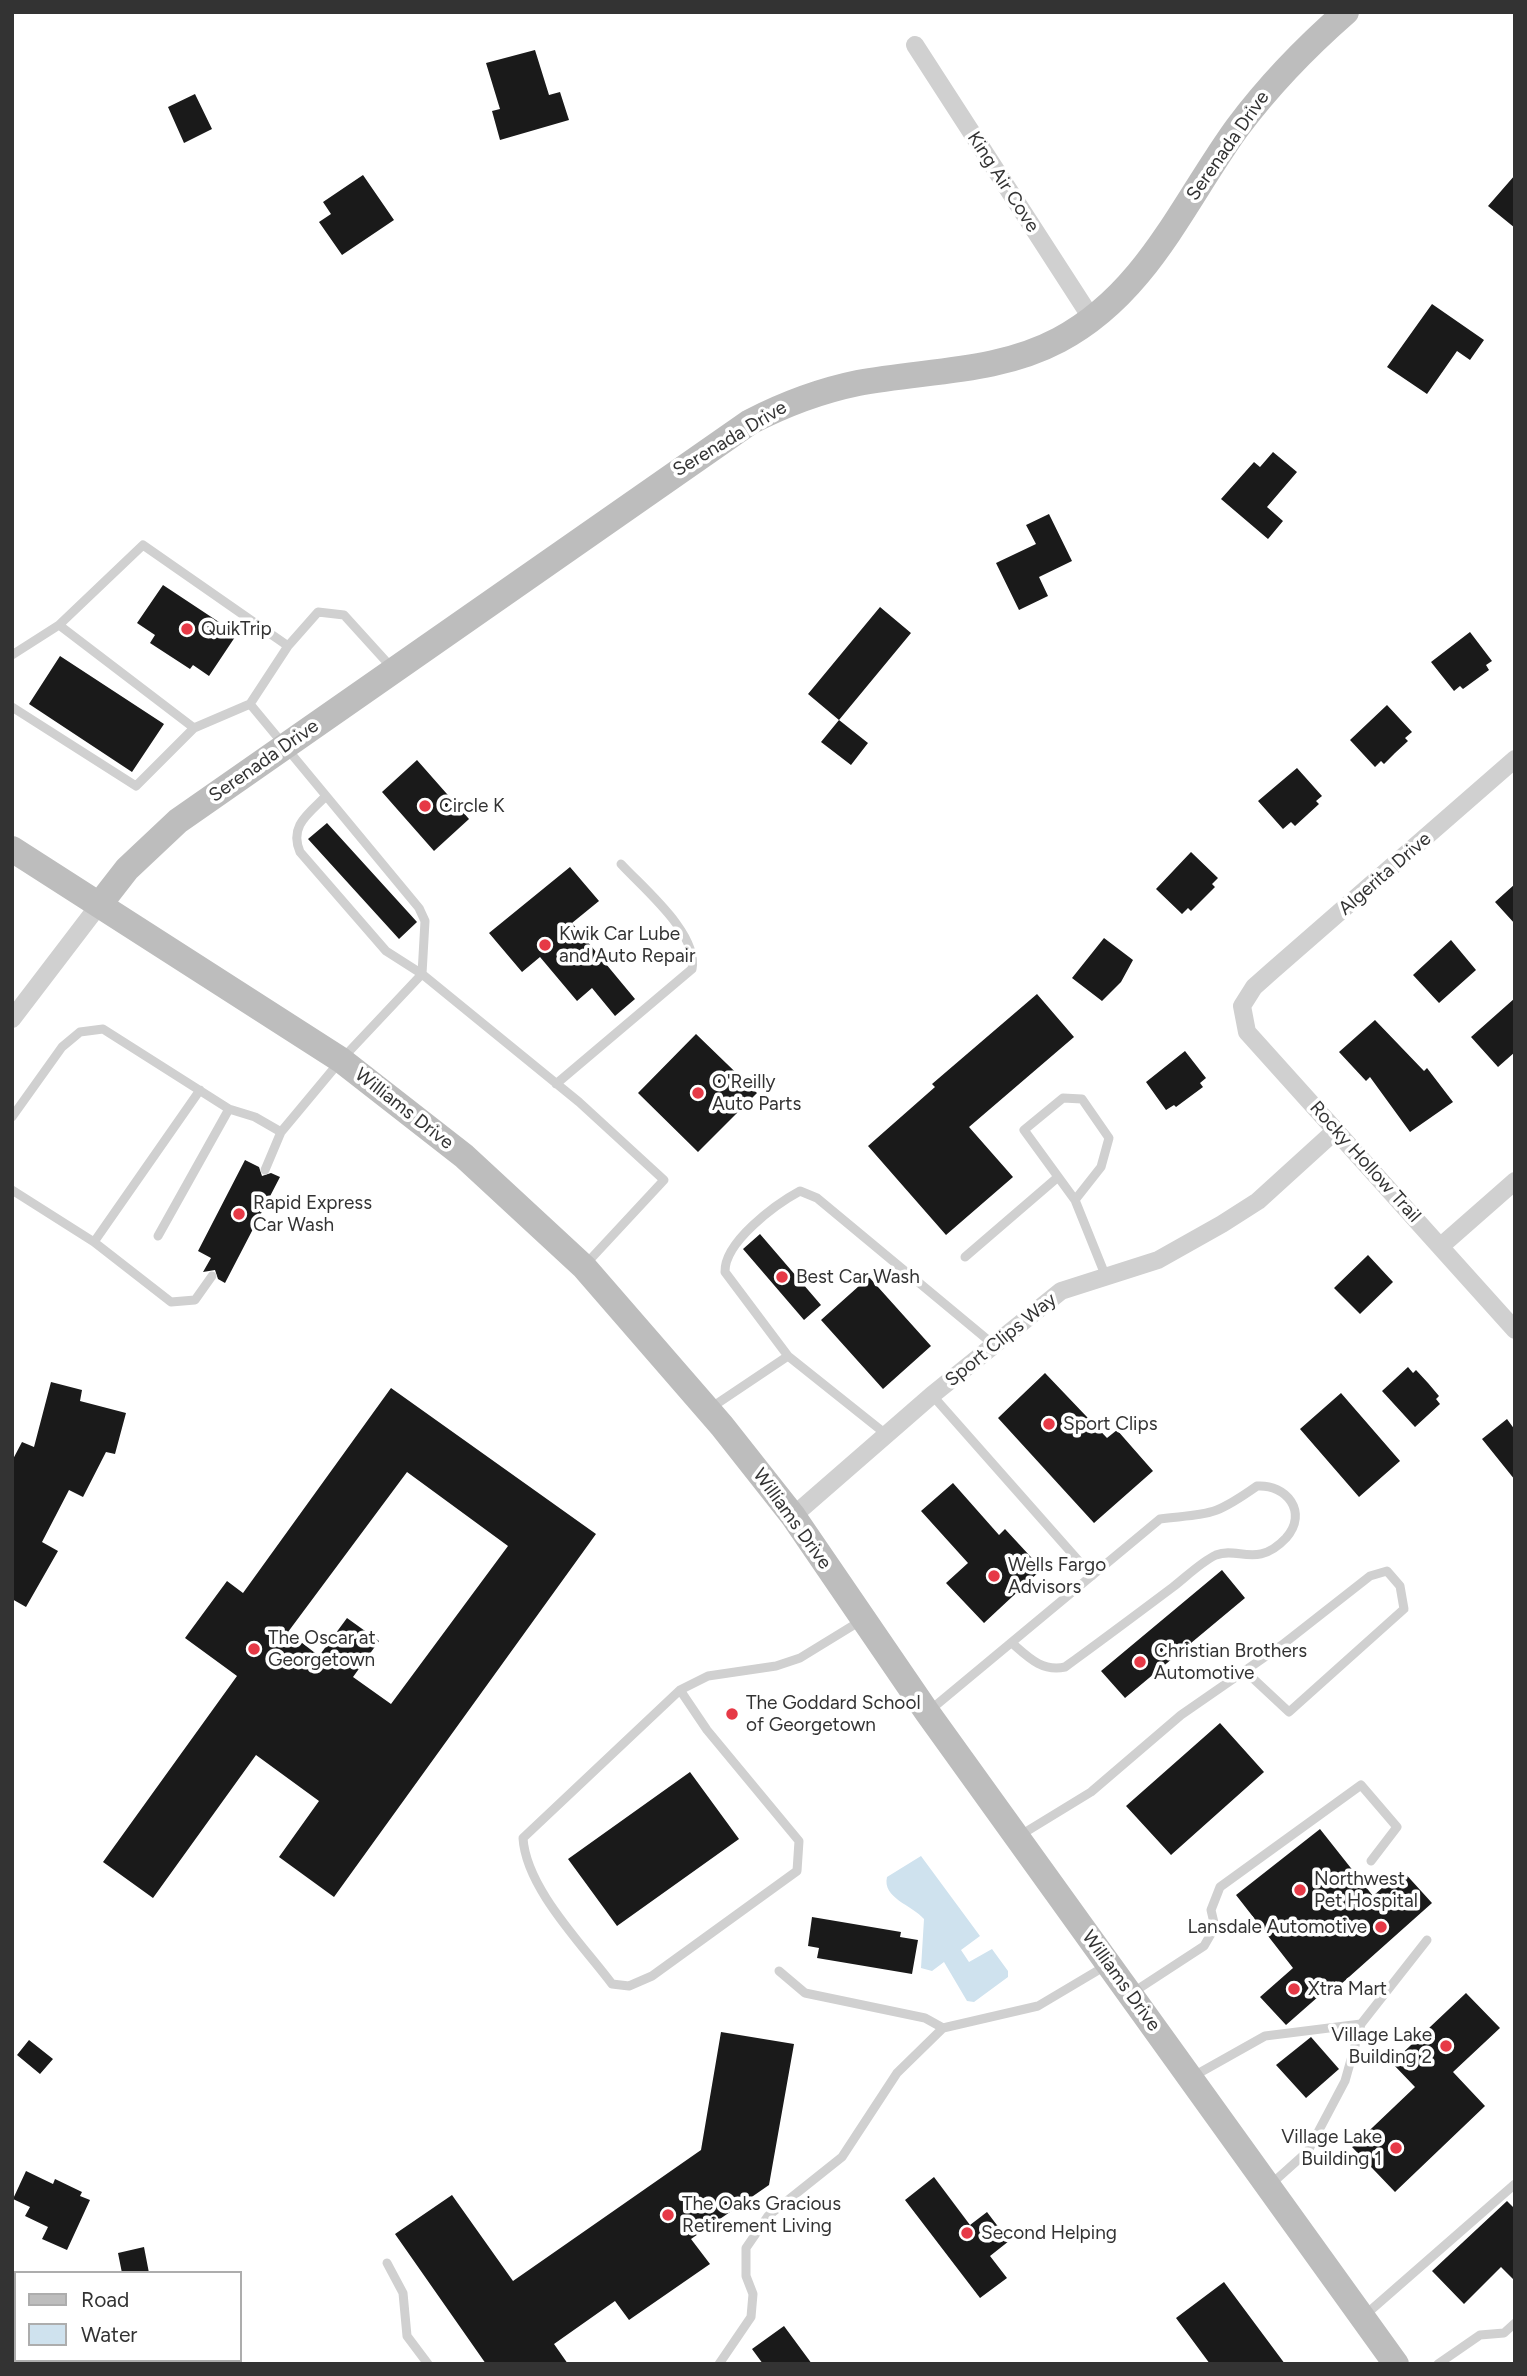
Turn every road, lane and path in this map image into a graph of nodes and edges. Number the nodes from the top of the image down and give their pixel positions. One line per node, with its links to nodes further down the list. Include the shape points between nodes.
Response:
1 (1346, 12): 3 (main road, Serenada Drive, via 1275,80 1236,130 1148,265 1109,307)
2 (915, 44): 3 (street, King Air Cove)
3 (1091, 319): 7 (main road, Serenada Drive, via 1062,339 1008,361 861,382 789,402 684,465)
4 (59, 625): 5 (lane, via 144,545); 6 (lane); 10 (lane)
5 (288, 646): 7 (lane, via 318,612 344,615); 8 (lane)
6 (12, 655)
7 (393, 669): 11 (main road, Serenada Drive)
8 (250, 704): 10 (lane); 11 (lane)
9 (12, 708): 10 (lane, via 136,786)
10 (194, 728)
11 (284, 748): 13 (lane); 16 (main road, Serenada Drive, via 159,837)
12 (1515, 759): 18 (street, Algerita Drive)
13 (326, 797): 17 (lane, via 419,908 425,921); 17 (lane, via 297,826 295,842 300,852 386,951)
14 (12, 849): 16 (main road, Williams Drive)
15 (621, 864): 21 (lane, via 689,940 695,956 692,969)
16 (99, 905): 19 (street); 20 (main road, Williams Drive)
17 (422, 974): 20 (lane); 21 (lane)
18 (1254, 987): 25 (street, Rocky Hollow Trail, via 1242,1006 1247,1032)
19 (12, 1019)
20 (341, 1060): 26 (lane); 36 (main road, Williams Drive, via 464,1156)
21 (556, 1084): 36 (lane, via 664,1180)
22 (200, 1090): 23 (lane); 24 (lane, via 103,1029 80,1032 62,1047); 33 (lane)
23 (229, 1109): 26 (lane); 32 (lane)
24 (12, 1117)
25 (1335, 1131): 34 (street, Rocky Hollow Trail); 38 (street, Sport Clips Way, via 1258,1200 1222,1224 1158,1260)
26 (281, 1132): 27 (lane)
27 (265, 1170)
28 (1058, 1177): 31 (lane); 31 (lane, via 1024,1130 1063,1098 1082,1099 1109,1138 1101,1167); 35 (lane)
29 (1515, 1181): 34 (street)
30 (12, 1190): 33 (lane)
31 (1075, 1200): 38 (lane)
32 (158, 1236)
33 (94, 1242): 37 (lane, via 171,1302 195,1300)
34 (1441, 1246): 39 (street, Rocky Hollow Trail)
35 (965, 1257)
36 (584, 1267): 43 (main road, Williams Drive)
37 (212, 1276)
38 (1106, 1277): 40 (street, Sport Clips Way, via 1061,1291)
39 (1515, 1330)
40 (994, 1345): 41 (lane, via 817,1198 800,1191 737,1241 725,1264 726,1272); 42 (street, Sport Clips Way)
41 (788, 1356): 43 (lane); 44 (lane)
42 (932, 1395): 44 (street, Sport Clips Way); 46 (lane)
43 (708, 1410): 45 (main road, Williams Drive)
44 (887, 1435): 45 (street, Sport Clips Way)
45 (793, 1516): 47 (main road, Williams Drive)
46 (1093, 1576): 48 (lane); 48 (lane, via 1160,1519 1223,1511 1257,1486 1279,1489 1293,1503 1296,1515 1287,1537 1263,1554 1218,1554 1065,1667 1055,1670 1040,1665)
47 (863, 1619): 50 (lane, via 800,1658 708,1676); 51 (main road, Williams Drive)
48 (1012, 1643): 51 (lane)
49 (1245, 1671): 49 (lane, via 1370,1576 1387,1571 1399,1586 1404,1609 1289,1712); 52 (lane, via 1181,1715 1091,1792)
50 (680, 1690): 50 (lane, via 523,1838 524,1858 538,1885 612,1984 629,1986 652,1976 797,1871 799,1841 707,1730)
51 (927, 1712): 52 (main road, Williams Drive)
52 (1018, 1837): 55 (main road, Williams Drive)
53 (1371, 1861): 57 (lane, via 1397,1827 1361,1785 1220,1887 1211,1910 1215,1927 1204,1946)
54 (1427, 1940): 58 (lane)
55 (1109, 1964): 57 (main road, Williams Drive); 59 (lane, via 1038,2006)
56 (779, 1971): 59 (lane, via 805,1993 925,2018)
57 (1130, 1994): 60 (main road, Williams Drive)
58 (1361, 2024): 60 (lane, via 1265,2036); 62 (lane, via 1345,2081 1308,2151)
59 (943, 2028): 67 (lane, via 897,2073 842,2157 768,2216 746,2248 746,2276 753,2294 751,2317)
60 (1191, 2077): 62 (main road, Williams Drive)
61 (1515, 2184): 64 (lane)
62 (1268, 2187): 64 (main road, Williams Drive)
63 (387, 2263): 66 (lane, via 403,2293 407,2336)
64 (1363, 2318): 68 (main road, Williams Drive)
65 (1515, 2323): 69 (lane, via 1504,2333 1480,2335)
66 (428, 2364)
67 (719, 2364)
68 (1396, 2364)
69 (1438, 2364)

